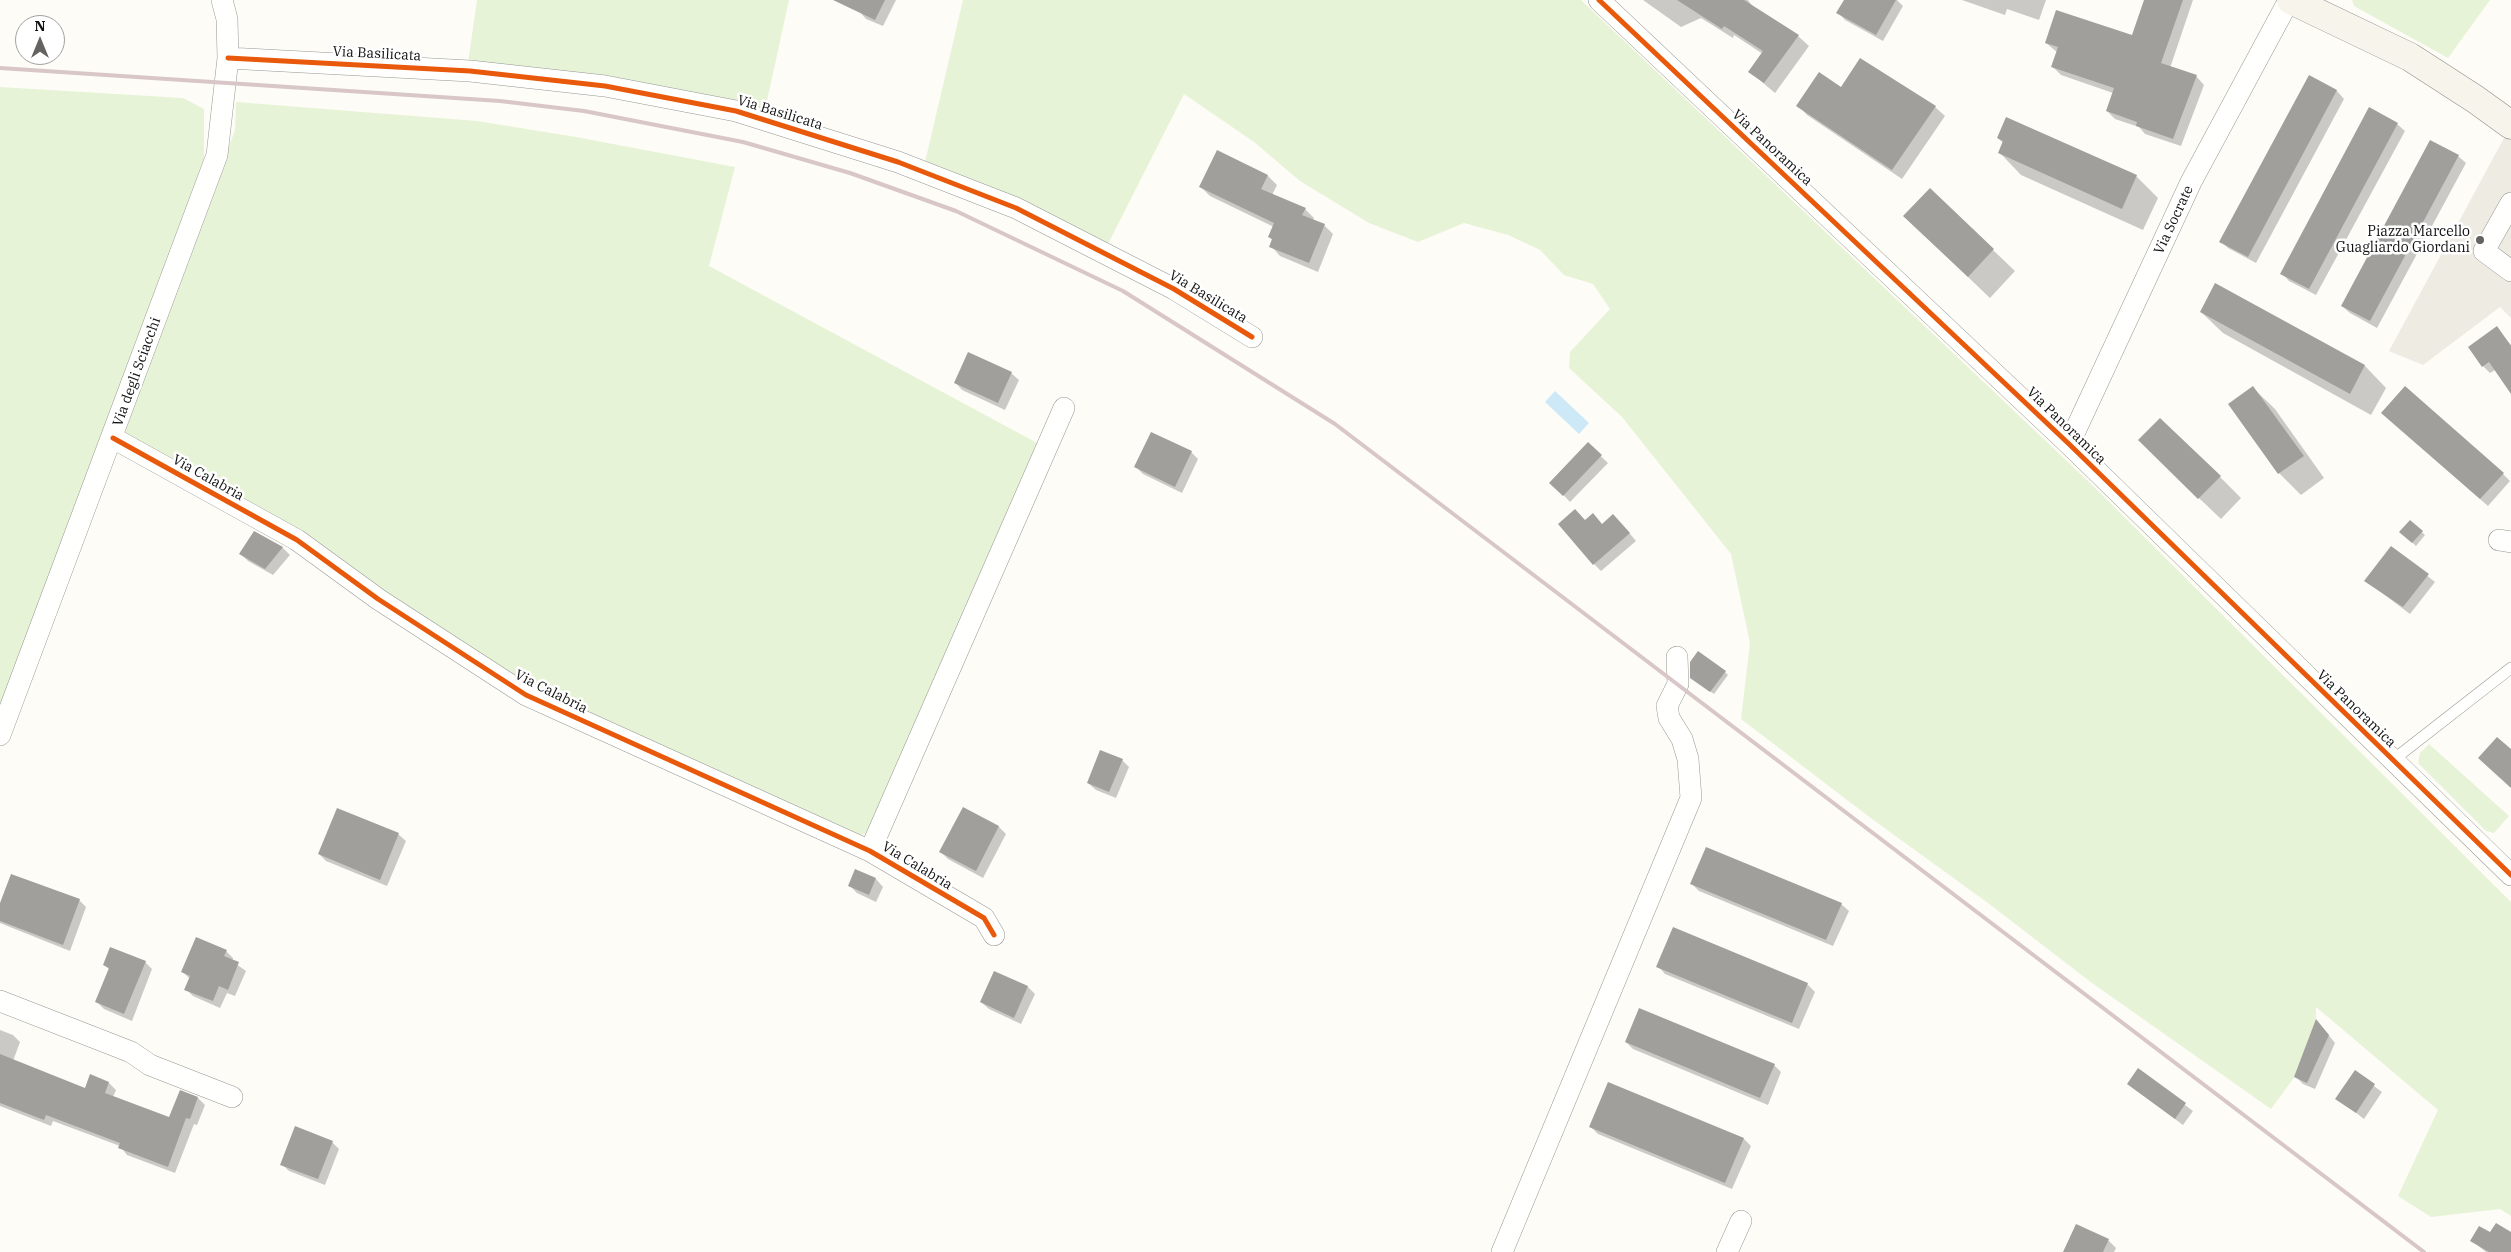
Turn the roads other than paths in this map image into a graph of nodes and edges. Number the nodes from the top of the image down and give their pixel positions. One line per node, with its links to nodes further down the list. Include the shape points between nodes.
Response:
1 (222, 0): 4 (street, Via degli Sciacchi, via 227,19)
2 (1599, 0): 11 (street, Via Panoramica)
3 (2290, 0): 5 (main road, via 2410,57); 11 (street, Via Socrate, via 2191,182)
4 (228, 58): 8 (street, Via Basilicata, via 470,71 605,86 736,111 898,162 1016,208 1174,289); 10 (street, Via degli Sciacchi, via 217,155)
5 (2511, 125)
6 (2511, 203): 7 (street, via 2484,252)
7 (2511, 271)
8 (1252, 337)
9 (1064, 408): 16 (street)
10 (113, 438): 14 (street, Via degli Sciacchi); 16 (street, Via Calabria, via 297,540 378,599 526,695)
11 (2068, 444): 15 (street, Via Panoramica)
12 (1677, 657): 22 (street, via 1678,684 1667,706 1688,759 1691,798)
13 (2511, 668): 15 (lane)
14 (0, 735)
15 (2392, 760): 17 (street, Via Panoramica)
16 (870, 851): 18 (street, Via Calabria, via 984,918)
17 (2511, 875)
18 (994, 935)
19 (0, 1001): 20 (street, via 131,1052 150,1065)
20 (232, 1098)
21 (1741, 1221): 23 (street)
22 (1502, 1252)
23 (1727, 1252)

